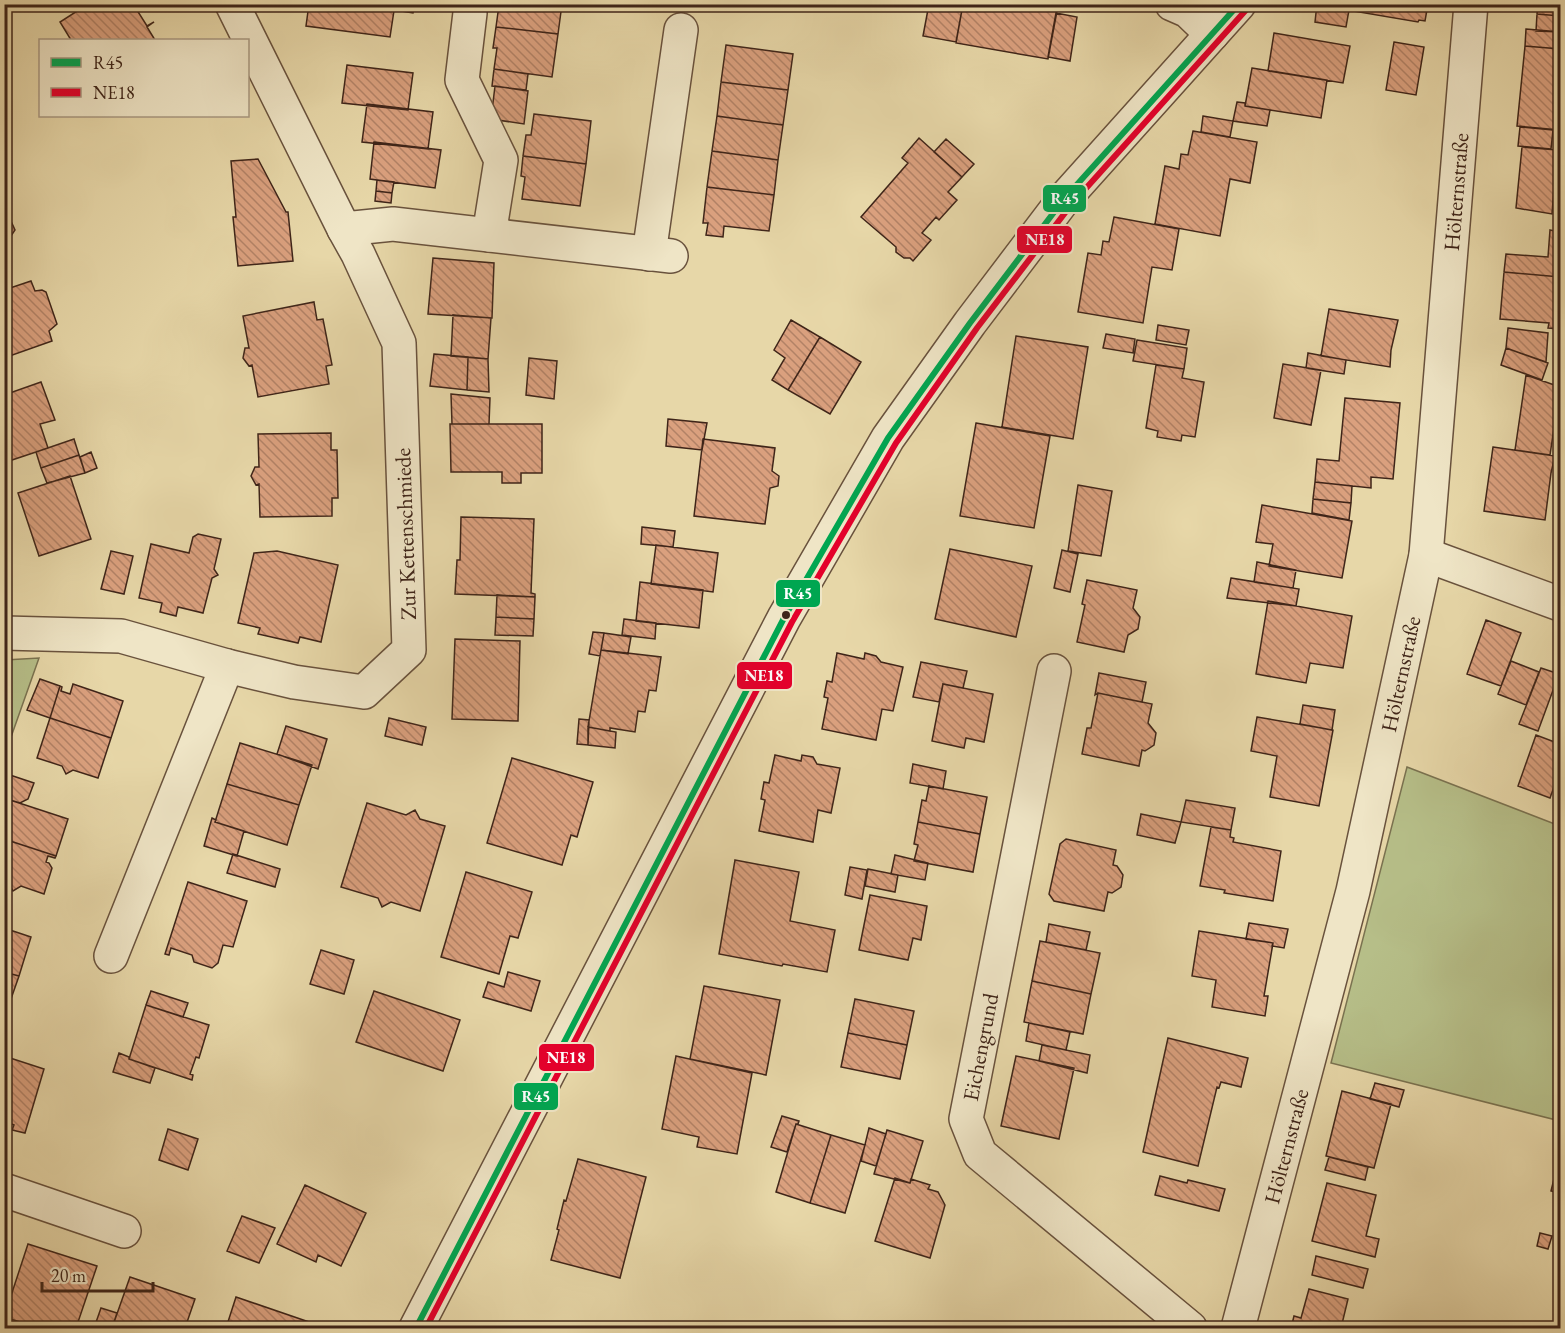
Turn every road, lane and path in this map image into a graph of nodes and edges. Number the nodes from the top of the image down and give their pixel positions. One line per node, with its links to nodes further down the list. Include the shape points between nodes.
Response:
1 (232, 4): 8 (street, Zur Kettenschmiede)
2 (1172, 4): 7 (street, via 1188,11)
3 (1239, 4): 7 (street)
4 (1471, 4): 10 (street, Hölternstraße)
5 (470, 13): 9 (street, via 462,80 501,160)
6 (681, 30): 9 (street, via 660,255)
7 (1212, 34): 18 (street, via 1064,200 888,438 784,618)
8 (344, 229): 9 (street, via 393,224); 13 (street, Zur Kettenschmiede, via 399,343 409,650 364,692 294,682)
9 (489, 235)
10 (1426, 555): 11 (street); 20 (street, Hölternstraße, via 1353,891)
11 (1560, 604)
12 (4, 633): 13 (street, Zur Kettenschmiede, via 121,636)
13 (227, 666): 15 (street)
14 (1054, 671): 19 (street, Eichengrund, via 966,1119 980,1154)
15 (111, 956)
16 (4, 1191): 17 (street)
17 (124, 1231)
18 (416, 1329)
19 (1190, 1329)
20 (1238, 1329)

